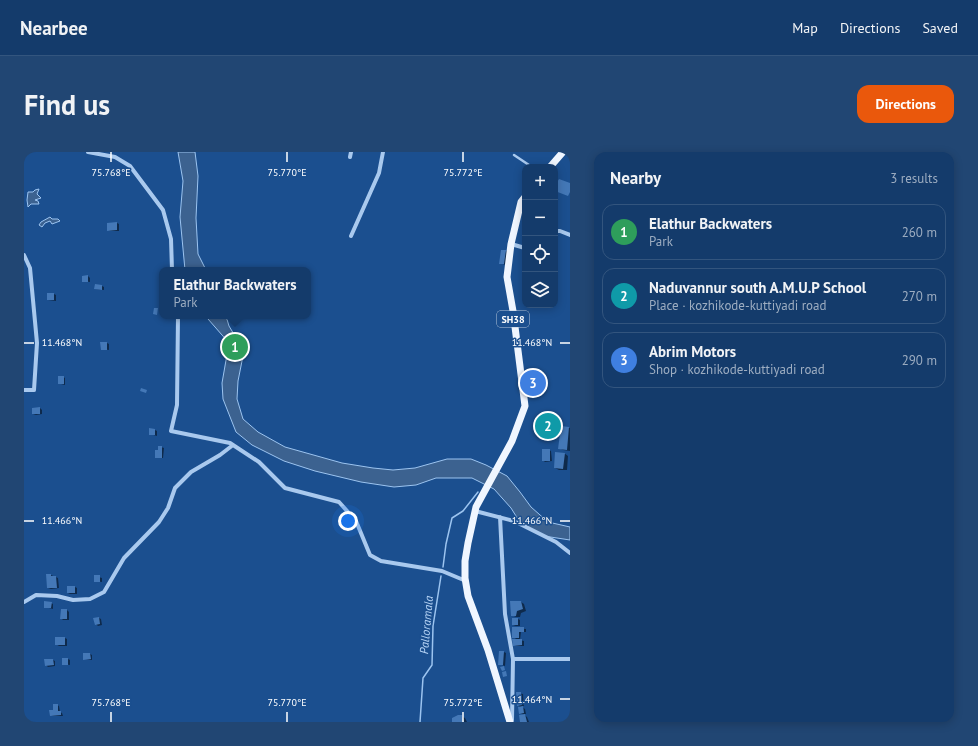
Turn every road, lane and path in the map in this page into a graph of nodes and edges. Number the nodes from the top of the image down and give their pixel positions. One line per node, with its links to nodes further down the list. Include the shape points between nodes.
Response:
1 (88, 152): 14 (street, via 115,157 130,166 163,210 171,239)
2 (383, 152): 10 (street, via 379,173)
3 (563, 152): 6 (main road)
4 (514, 156): 5 (lane)
5 (527, 164)
6 (553, 164)
7 (523, 200): 11 (main road, SH38)
8 (558, 231): 9 (street)
9 (570, 235)
10 (351, 236)
11 (511, 244): 12 (street); 18 (main road, SH38, via 507,277 525,406 512,441)
12 (522, 247)
13 (24, 255): 16 (street, via 30,268 37,343 34,390)
14 (172, 267)
15 (178, 319): 17 (street, via 177,405 171,431)
16 (24, 390)
17 (233, 445): 21 (street, via 259,462 285,488 339,502 356,522 370,555 381,562 442,571); 22 (street, via 185,477 176,488 159,522 124,558 104,592 90,599 73,600 36,595)
18 (476, 509): 19 (street); 21 (main road, SH38, via 465,561)
19 (500, 517): 20 (street, via 514,521 556,542); 23 (street, via 505,614)
20 (570, 553)
21 (466, 582): 25 (main road, SH38, via 468,596)
22 (24, 602)
23 (513, 659): 24 (street); 25 (street)
24 (570, 659)
25 (511, 722)

